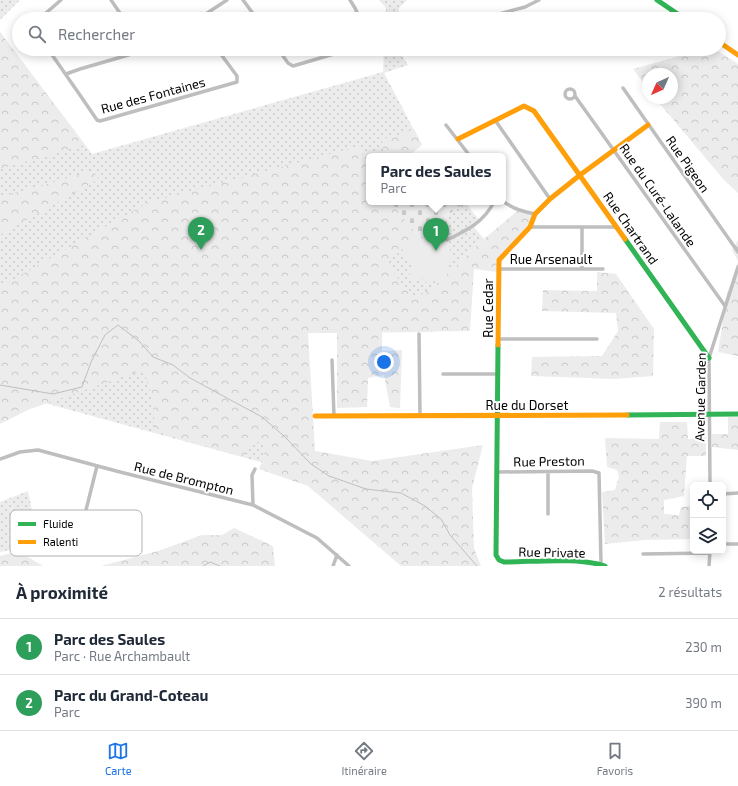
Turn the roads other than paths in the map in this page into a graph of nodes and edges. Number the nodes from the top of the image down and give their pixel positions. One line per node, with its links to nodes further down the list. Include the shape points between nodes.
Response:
1 (61, 0): 8 (street)
2 (111, 0): 9 (street)
3 (227, 0): 10 (street)
4 (243, 0): 11 (street)
5 (350, 0): 12 (street)
6 (538, 0): 13 (street)
7 (657, 0): 14 (street)
8 (47, 12)
9 (119, 12)
10 (209, 12)
11 (252, 12)
12 (357, 12)
13 (506, 12)
14 (675, 12)
15 (726, 47): 16 (street)
16 (738, 55)
17 (53, 56): 22 (street, Rue des Fontaines)
18 (122, 56): 22 (street)
19 (222, 56): 22 (street, Rue des Fontaines, via 237,76 237,82 100,121)
20 (283, 56): 21 (street, via 293,66)
21 (327, 56)
22 (66, 74)
23 (622, 88): 27 (street, Rue Pigeon)
24 (575, 96): 29 (street, Rue du Curé-Lalande)
25 (495, 120): 28 (street); 31 (street, Rue Chartrand, via 524,106 534,111); 32 (street)
26 (446, 125): 28 (street)
27 (648, 125): 29 (street, Rue Cedar); 40 (street, Rue Pigeon)
28 (458, 139): 30 (street)
29 (614, 150): 31 (street, Rue Cedar); 45 (street, Rue du Curé-Lalande)
30 (468, 153)
31 (580, 175): 32 (street, Rue Cedar); 36 (street, Rue Chartrand)
32 (550, 199): 35 (street, Rue Cedar)
33 (506, 203): 35 (street)
34 (492, 205): 39 (street, via 479,222)
35 (535, 214): 37 (street, Rue Cedar)
36 (616, 226): 38 (street); 49 (street, Rue Chartrand)
37 (530, 227): 38 (street); 42 (street, Rue Cedar, via 499,260)
38 (582, 227): 43 (street)
39 (447, 240)
40 (738, 252)
41 (738, 266): 45 (street, Avenue Garden)
42 (499, 269): 43 (street, Rue Arsenault); 47 (street, Rue Cedar)
43 (582, 269): 44 (street, Rue Arsenault)
44 (603, 269)
45 (725, 306): 49 (street, Avenue Garden)
46 (419, 334): 57 (street)
47 (499, 339): 48 (street); 52 (street, Rue Cedar)
48 (597, 339)
49 (709, 358): 54 (street, Avenue Garden)
50 (332, 360): 56 (street)
51 (443, 374): 52 (street)
52 (498, 374): 58 (street, Rue Cedar)
53 (738, 414): 54 (street, Rue du Dorset)
54 (709, 415): 58 (street, Rue du Dorset); 64 (street, Avenue Garden)
55 (315, 416): 56 (street, Rue du Dorset)
56 (334, 416): 57 (street, Rue du Dorset)
57 (420, 416): 58 (street, Rue du Dorset)
58 (498, 416): 62 (street, Rue Cedar)
59 (0, 459): 60 (street, Rue de Brompton, via 20,452 38,450)
60 (97, 466): 67 (street, Rue de Brompton); 68 (street)
61 (255, 469): 67 (street, via 252,475)
62 (498, 472): 63 (street, Rue Preston); 76 (street, Rue Cedar, via 496,555)
63 (548, 472): 69 (street); 77 (street, Rue Preston, via 600,473)
64 (710, 482)
65 (738, 493): 66 (street)
66 (726, 494)
67 (253, 504): 75 (street, Rue de Brompton, via 310,534)
68 (86, 510)
69 (548, 514)
70 (726, 544): 71 (street)
71 (738, 544)
72 (690, 553): 73 (street)
73 (643, 554)
74 (710, 554): 80 (street)
75 (337, 555): 78 (street); 79 (street, Rue de Brompton)
76 (499, 560): 77 (street, Rue Private)
77 (603, 565)
78 (332, 566)
79 (349, 566)
80 (709, 566)

